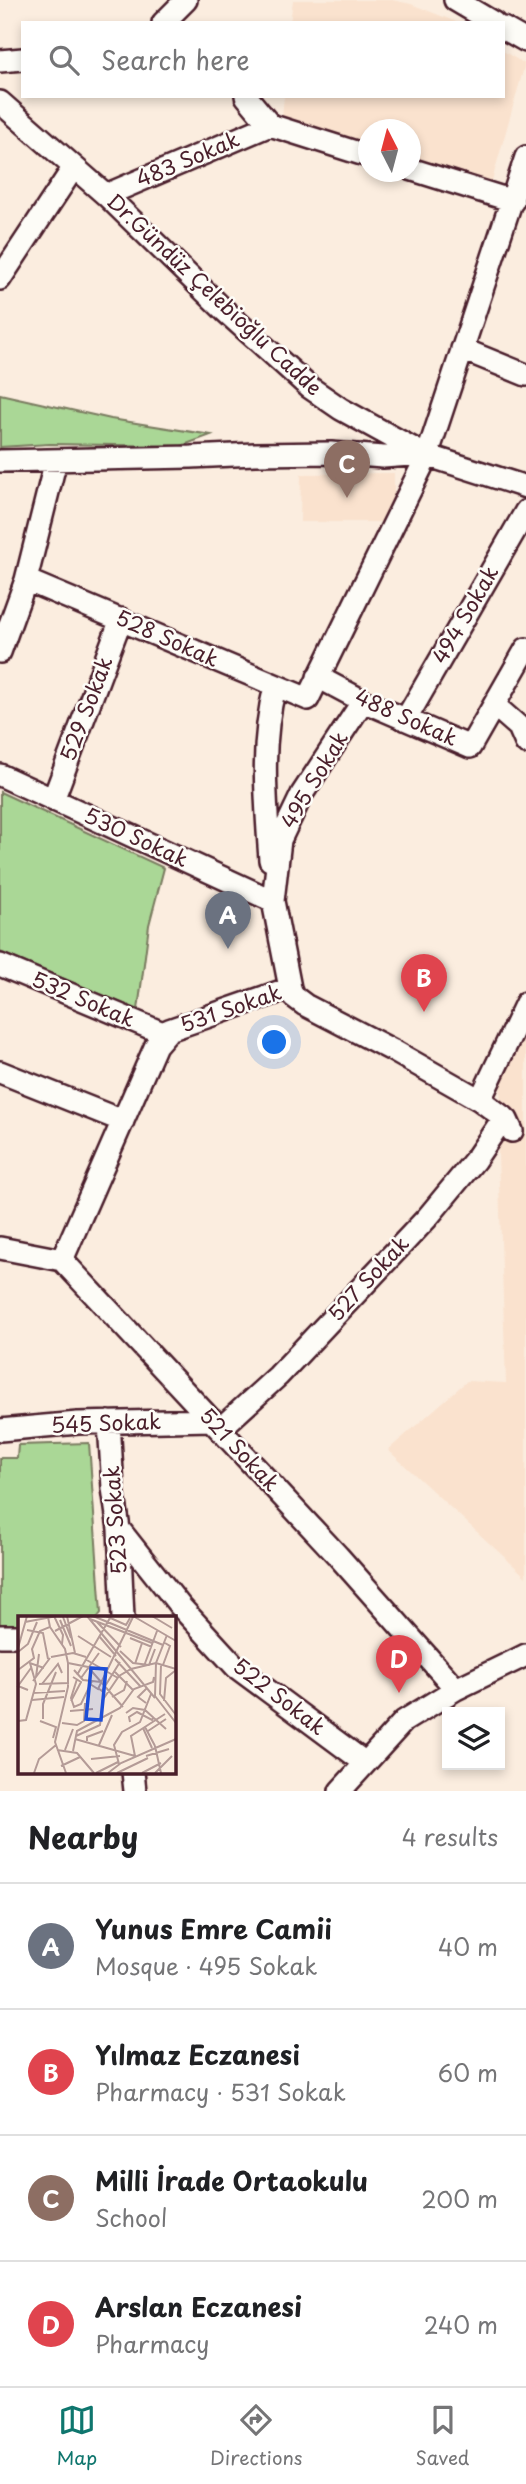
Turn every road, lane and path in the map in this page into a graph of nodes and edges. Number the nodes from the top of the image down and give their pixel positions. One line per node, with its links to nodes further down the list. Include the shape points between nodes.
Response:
1 (169, 0): 4 (street)
2 (186, 0): 5 (street)
3 (455, 0): 6 (street)
4 (159, 21)
5 (165, 21)
6 (491, 21)
7 (505, 29): 8 (street)
8 (526, 41)
9 (21, 59): 10 (street)
10 (0, 61)
11 (248, 98): 13 (street)
12 (0, 103): 16 (street, Dr.Gündüz Çelebioğlu Cadde)
13 (270, 124): 14 (street); 18 (street, 483 Sokak)
14 (358, 152)
15 (526, 157): 19 (street)
16 (74, 167): 18 (street, Dr.Gündüz Çelebioğlu Cadde); 20 (street)
17 (421, 172): 19 (street)
18 (106, 195): 23 (street, Dr.Gündüz Çelebioğlu Cadde, via 309,387)
19 (513, 201): 21 (street)
20 (0, 278)
21 (462, 349): 22 (street); 23 (street)
22 (526, 375)
23 (425, 455): 24 (street); 26 (street, Dr.Gündüz Çelebioğlu Cadde); 32 (street)
24 (56, 460): 25 (street); 28 (street)
25 (0, 461)
26 (526, 487)
27 (526, 512): 36 (street, 494 Sokak)
28 (26, 580): 29 (street, 528 Sokak); 31 (street)
29 (121, 619): 33 (street, 528 Sokak); 39 (street, 529 Sokak)
30 (526, 649): 35 (street, 488 Sokak)
31 (0, 652)
32 (318, 677): 33 (street, 528 Sokak, via 307,699); 34 (street, 488 Sokak)
33 (275, 687): 40 (street, via 266,732 264,781)
34 (363, 701): 36 (street, 488 Sokak); 40 (street, 495 Sokak, via 302,794 280,840)
35 (494, 705): 36 (street, 488 Sokak, via 470,747); 37 (street, via 520,727)
36 (406, 719)
37 (526, 743)
38 (0, 775): 39 (street, 530 Sokak)
39 (53, 800): 40 (street, 530 Sokak)
40 (273, 901): 42 (street, 495 Sokak)
41 (0, 965): 44 (street, 532 Sokak)
42 (290, 988): 44 (street, 531 Sokak); 46 (street, 531 Sokak, via 305,1005)
43 (526, 1003): 46 (street)
44 (165, 1034): 47 (street, 531 Sokak)
45 (0, 1072): 47 (street)
46 (480, 1100): 48 (street, 531 Sokak)
47 (123, 1121): 50 (street, 531 Sokak)
48 (511, 1123): 52 (street, 527 Sokak, via 278,1376)
49 (0, 1248): 50 (street)
50 (62, 1260): 52 (street, 521 Sokak)
51 (110, 1422): 52 (street, 545 Sokak); 53 (street, 545 Sokak); 54 (street, 523 Sokak)
52 (216, 1425): 59 (street, 521 Sokak)
53 (0, 1430)
54 (119, 1529): 55 (street, 523 Sokak); 60 (street, 522 Sokak, via 236,1667)
55 (123, 1616)
56 (0, 1636): 57 (street)
57 (18, 1636)
58 (525, 1658): 59 (street)
59 (456, 1689): 60 (street, via 404,1721)
60 (364, 1762): 63 (street)
61 (133, 1773): 62 (street)
62 (135, 1791)
63 (340, 1791)

